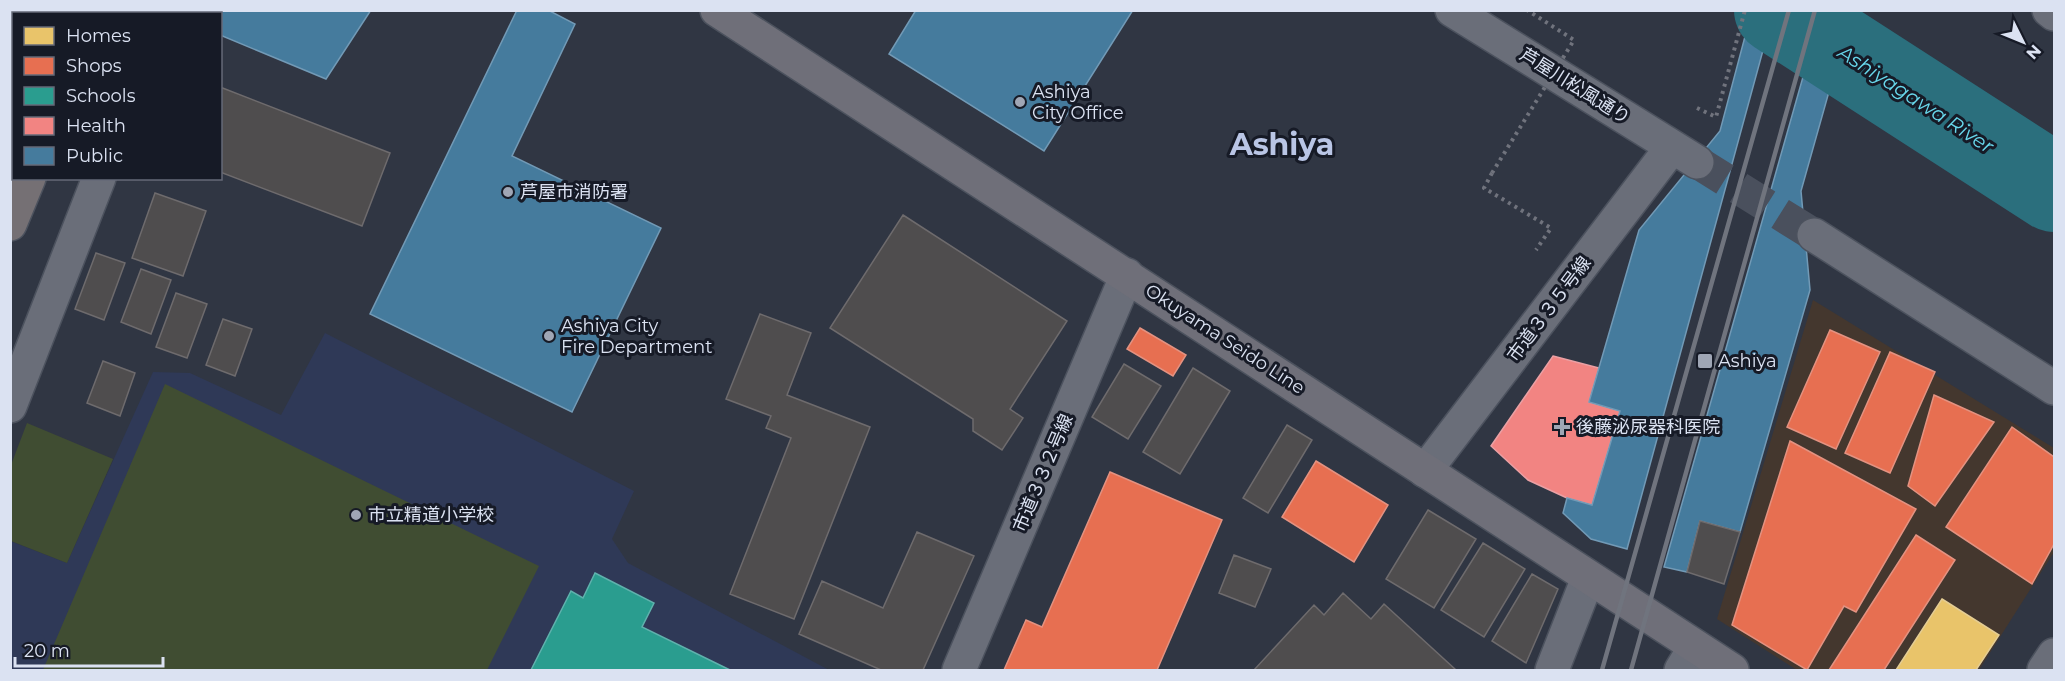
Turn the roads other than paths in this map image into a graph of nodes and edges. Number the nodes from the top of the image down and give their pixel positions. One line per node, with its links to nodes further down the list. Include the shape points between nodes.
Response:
1 (717, 10): 10 (main road, Okuyama Seido Line)
2 (1452, 10): 5 (street, 芦屋川松風通り)
3 (2049, 10): 4 (street)
4 (2055, 14)
5 (1685, 155): 13 (street, 市道３３５号線)
6 (28, 180): 8 (highway)
7 (98, 180): 12 (street)
8 (10, 224)
9 (1814, 235): 11 (street)
10 (1127, 275): 13 (main road, Okuyama Seido Line); 17 (street, 市道３３２号線)
11 (2055, 388)
12 (10, 406)
13 (1425, 471): 14 (main road, Okuyama Seido Line)
14 (1588, 578): 16 (main road, Okuyama Seido Line); 18 (street)
15 (2055, 655): 20 (street)
16 (1688, 659): 19 (main road, Okuyama Seido Line)
17 (959, 670)
18 (1552, 670)
19 (1732, 670)
20 (2044, 670)

